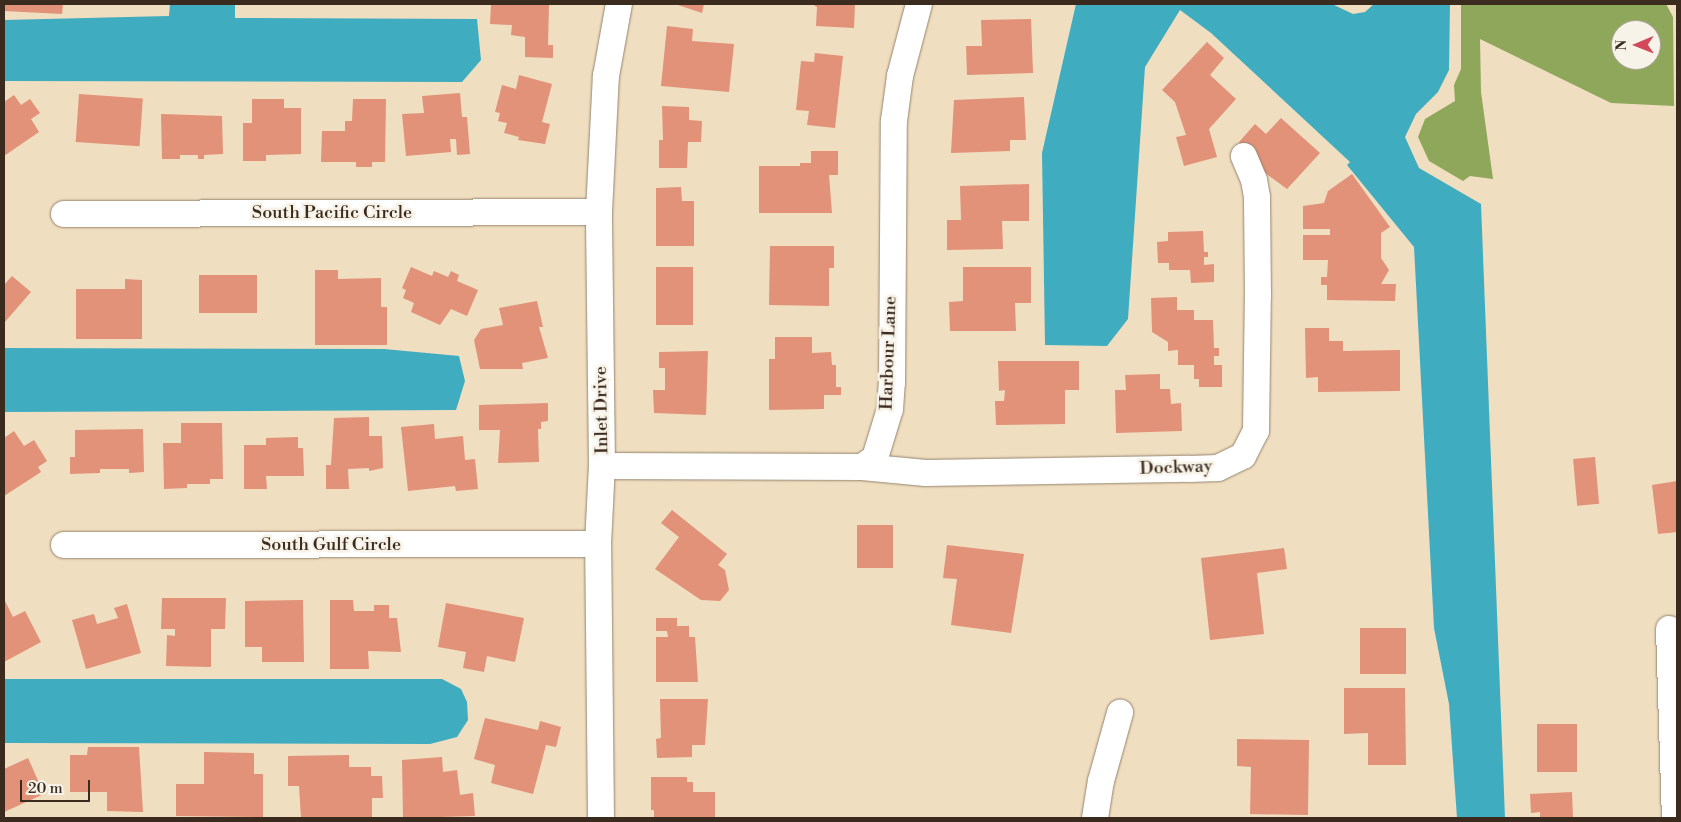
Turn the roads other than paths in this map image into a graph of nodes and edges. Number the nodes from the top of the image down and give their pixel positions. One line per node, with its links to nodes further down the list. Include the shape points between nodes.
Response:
1 (619, 4): 4 (street, Inlet Drive, via 606,85)
2 (919, 4): 7 (street, Harbour Lane, via 900,76 894,121 890,409 875,458)
3 (1244, 156): 7 (street, Dockway, via 1257,197 1258,296 1256,431 1243,456 1218,468 1189,469 926,473)
4 (599, 212): 5 (street, South Pacific Circle); 6 (street, Inlet Drive)
5 (64, 214)
6 (602, 466): 7 (street); 8 (street, Inlet Drive)
7 (862, 467)
8 (598, 544): 9 (street, South Gulf Circle); 12 (street, Inlet Drive)
9 (64, 545)
10 (1669, 629): 14 (street)
11 (1120, 713): 13 (street, via 1101,781)
12 (601, 818)
13 (1095, 818)
14 (1675, 818)

